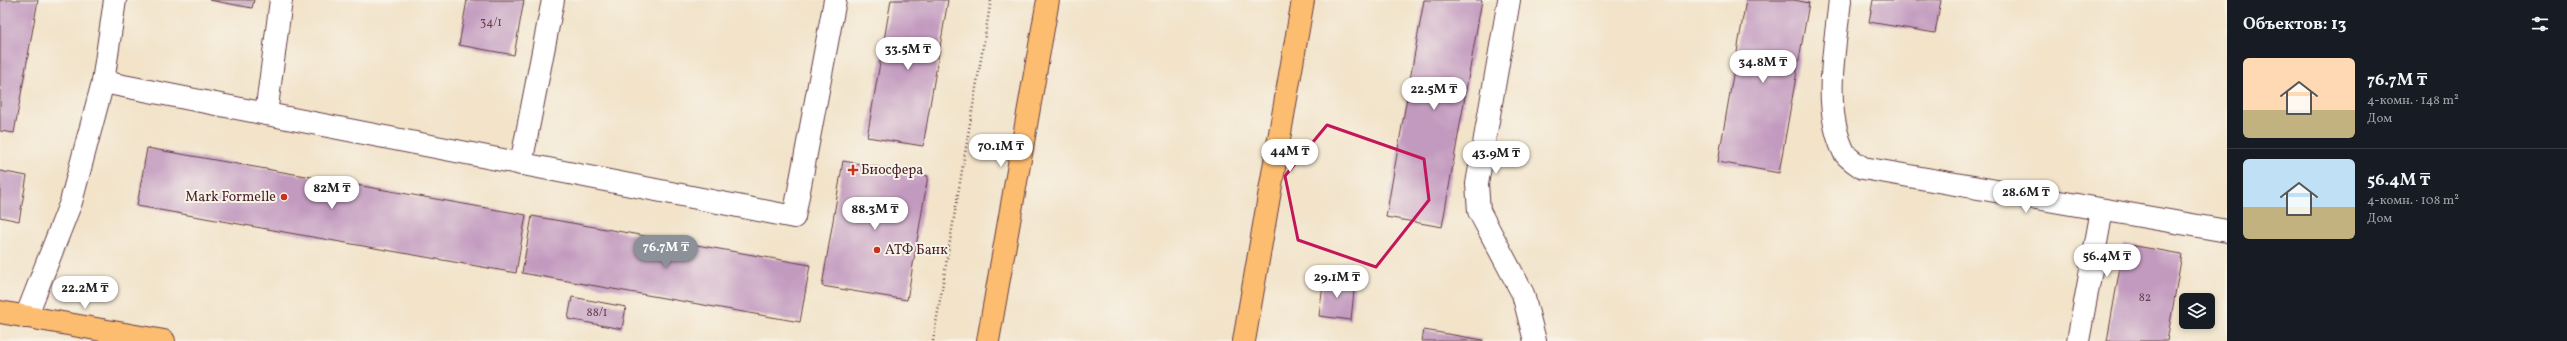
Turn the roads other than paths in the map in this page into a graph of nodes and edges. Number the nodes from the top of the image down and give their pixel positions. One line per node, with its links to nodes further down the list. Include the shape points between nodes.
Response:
1 (115, 0): 9 (street)
2 (282, 0): 10 (street)
3 (553, 0): 11 (street)
4 (835, 0): 11 (street, via 794,218)
5 (1048, 0): 17 (main road)
6 (1303, 0): 18 (main road)
7 (1509, 0): 19 (street, via 1477,184 1479,211 1523,294)
8 (1840, 0): 12 (street, via 1833,62 1833,114 1845,154 1863,168)
9 (103, 82): 10 (street); 15 (street, via 71,202)
10 (266, 114): 11 (street)
11 (521, 164)
12 (2102, 210): 13 (street); 20 (street)
13 (2227, 231)
14 (0, 312): 15 (main road)
15 (26, 317): 16 (main road)
16 (164, 341)
17 (988, 341)
18 (1244, 341)
19 (1535, 341)
20 (2078, 341)

